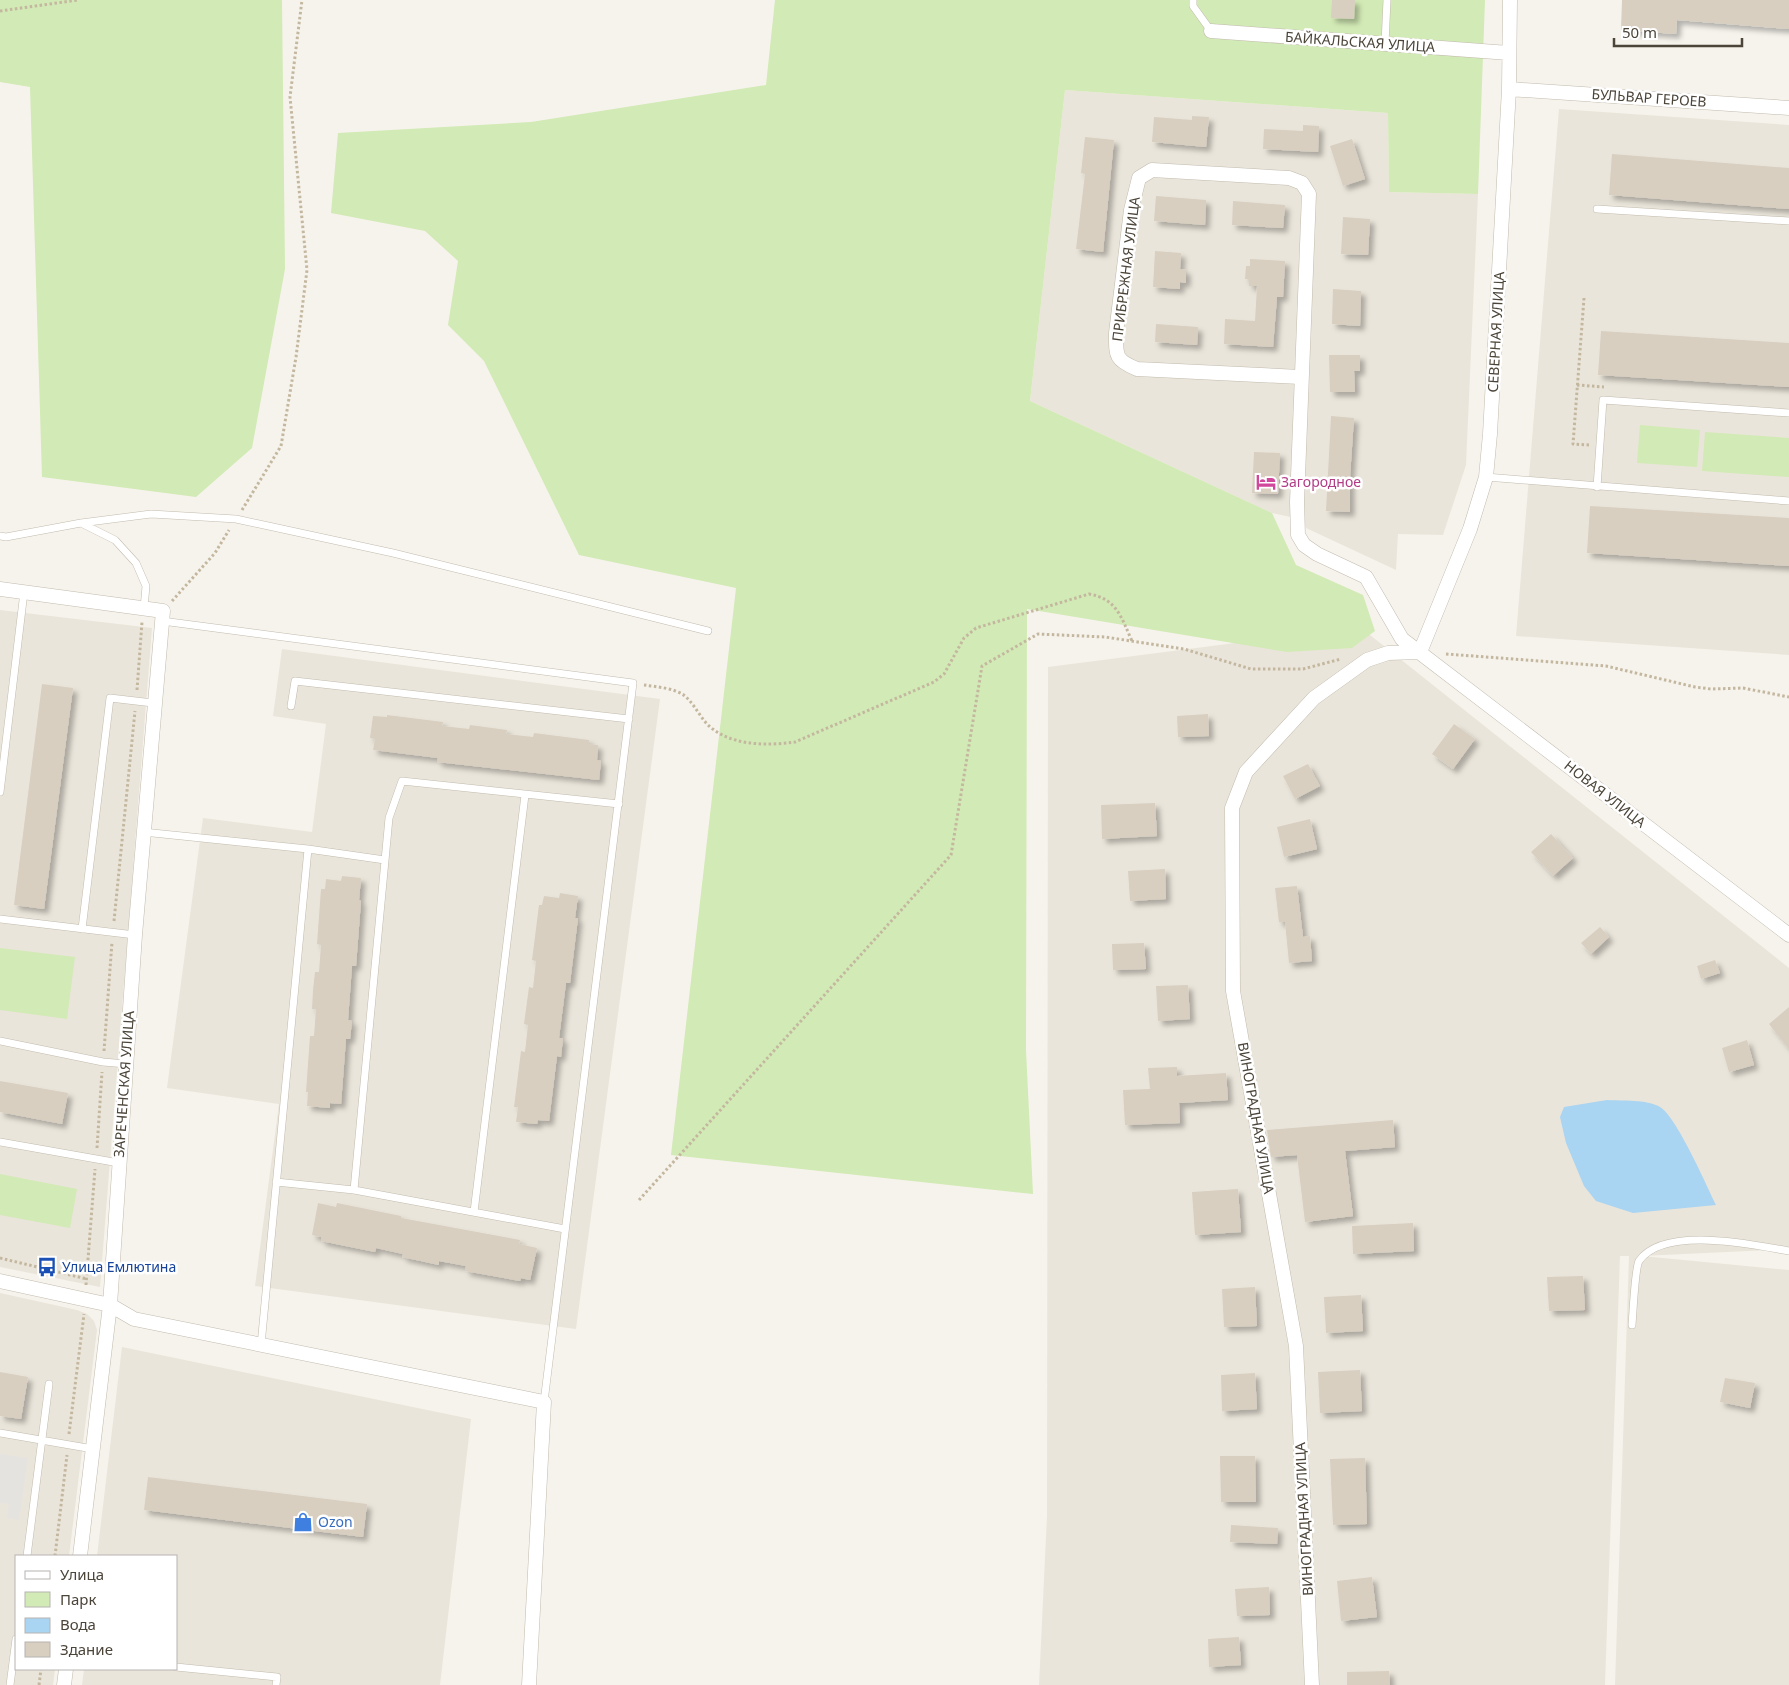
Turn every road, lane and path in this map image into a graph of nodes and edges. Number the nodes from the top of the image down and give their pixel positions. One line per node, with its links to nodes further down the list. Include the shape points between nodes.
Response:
1 (78, 0): 6 (path)
2 (302, 0): 21 (path, via 290,97 307,270 281,446)
3 (1193, 0): 7 (lane, via 1193,6)
4 (1387, 0): 8 (lane)
5 (1510, 0): 9 (street, СЕВЕРНАЯ УЛИЦА)
6 (0, 11)
7 (1212, 31): 8 (street, БАЙКАЛЬСКАЯ УЛИЦА)
8 (1385, 44): 9 (street, БАЙКАЛЬСКАЯ УЛИЦА)
9 (1509, 53): 10 (street, СЕВЕРНАЯ УЛИЦА)
10 (1509, 89): 11 (street, БУЛЬВАР ГЕРОЕВ); 18 (street, СЕВЕРНАЯ УЛИЦА)
11 (1789, 108)
12 (1598, 209): 13 (lane)
13 (1789, 221)
14 (1584, 298): 17 (path, via 1573,444)
15 (1300, 377): 15 (street, ПРИБРЕЖНАЯ УЛИЦА, via 1309,194 1302,183 1280,178 1152,170 1139,178 1116,333 1116,353 1121,362 1138,370); 31 (street, ПРИБРЕЖНАЯ УЛИЦА, via 1298,535 1304,545 1317,554 1366,577 1402,639)
16 (1789, 413): 17 (lane, via 1603,400)
17 (1600, 446): 19 (lane)
18 (1486, 477): 19 (lane); 31 (street, СЕВЕРНАЯ УЛИЦА, via 1470,528)
19 (1597, 487): 20 (lane)
20 (1789, 501)
21 (236, 519): 22 (lane, via 151,514); 27 (path, via 215,553); 29 (lane, via 393,553)
22 (81, 522): 23 (lane); 26 (lane, via 115,540 136,563 146,586)
23 (0, 536)
24 (0, 589): 25 (street)
25 (24, 592): 26 (street); 39 (lane)
26 (144, 608): 27 (street)
27 (162, 616): 33 (lane); 36 (street, ЗАРЕЧЕНСКАЯ УЛИЦА)
28 (134, 621): 35 (path, via 143,622)
29 (708, 631)
30 (1132, 641): 32 (path, via 1184,649 1251,668 1304,670 1338,659); 33 (path, via 1117,610 1103,596 1089,594 976,628 964,638 944,674 934,682 795,742 772,746 734,740 708,725 684,696 669,689); 58 (path, via 1038,634 982,666 951,855)
31 (1420, 652): 32 (street, ВИНОГРАДНАЯ УЛИЦА, via 1388,652); 34 (path, via 1606,666 1695,687 1744,688); 49 (street, НОВАЯ УЛИЦА)
32 (1367, 660): 87 (street, ВИНОГРАДНАЯ УЛИЦА, via 1308,704 1246,772 1232,808 1234,992 1296,1346)
33 (633, 683): 38 (lane)
34 (1789, 697)
35 (136, 701): 36 (lane); 46 (lane, via 110,698); 47 (path)
36 (154, 703): 42 (street, ЗАРЕЧЕНСКАЯ УЛИЦА)
37 (291, 706): 38 (lane, via 294,680)
38 (629, 719): 41 (lane)
39 (0, 792)
40 (525, 795): 41 (lane); 44 (lane, via 402,781 389,818); 59 (lane)
41 (619, 804): 60 (lane)
42 (143, 832): 43 (lane); 48 (street, ЗАРЕЧЕНСКАЯ УЛИЦА)
43 (308, 849): 44 (lane); 56 (lane)
44 (385, 860): 57 (lane)
45 (0, 919): 46 (lane)
46 (82, 928): 47 (lane)
47 (113, 932): 48 (lane); 51 (path)
48 (135, 935): 52 (street, ЗАРЕЧЕНСКАЯ УЛИЦА)
49 (1789, 935)
50 (0, 1041): 51 (lane)
51 (103, 1062): 52 (lane); 54 (path)
52 (126, 1064): 55 (street, ЗАРЕЧЕНСКАЯ УЛИЦА)
53 (0, 1142): 54 (lane)
54 (96, 1160): 55 (lane); 63 (path)
55 (119, 1163): 66 (street, ЗАРЕЧЕНСКАЯ УЛИЦА)
56 (276, 1182): 57 (lane); 68 (lane)
57 (354, 1190): 59 (lane)
58 (639, 1200)
59 (474, 1212): 60 (lane)
60 (566, 1229): 70 (lane)
61 (1789, 1251): 67 (lane, via 1722,1240 1670,1242 1651,1248 1638,1262)
62 (0, 1258): 63 (path)
63 (87, 1279): 65 (path)
64 (0, 1281): 65 (street)
65 (85, 1300): 66 (street); 73 (path)
66 (110, 1305): 68 (street, via 134,1319); 74 (street, ЗАРЕЧЕНСКАЯ УЛИЦА)
67 (1632, 1325)
68 (261, 1345): 70 (street)
69 (49, 1384): 72 (lane)
70 (544, 1402): 86 (street)
71 (0, 1433): 72 (lane)
72 (41, 1440): 73 (lane); 75 (lane)
73 (68, 1445): 74 (lane); 76 (path)
74 (93, 1449): 77 (street, ЗАРЕЧЕНСКАЯ УЛИЦА)
75 (27, 1555)
76 (55, 1555)
77 (80, 1555)
78 (15, 1647): 82 (lane)
79 (178, 1667): 85 (lane, via 277,1677)
80 (41, 1670): 83 (path)
81 (66, 1670): 84 (street)
82 (10, 1685)
83 (39, 1685)
84 (64, 1685)
85 (276, 1685)
86 (529, 1685)
87 (1312, 1685)

